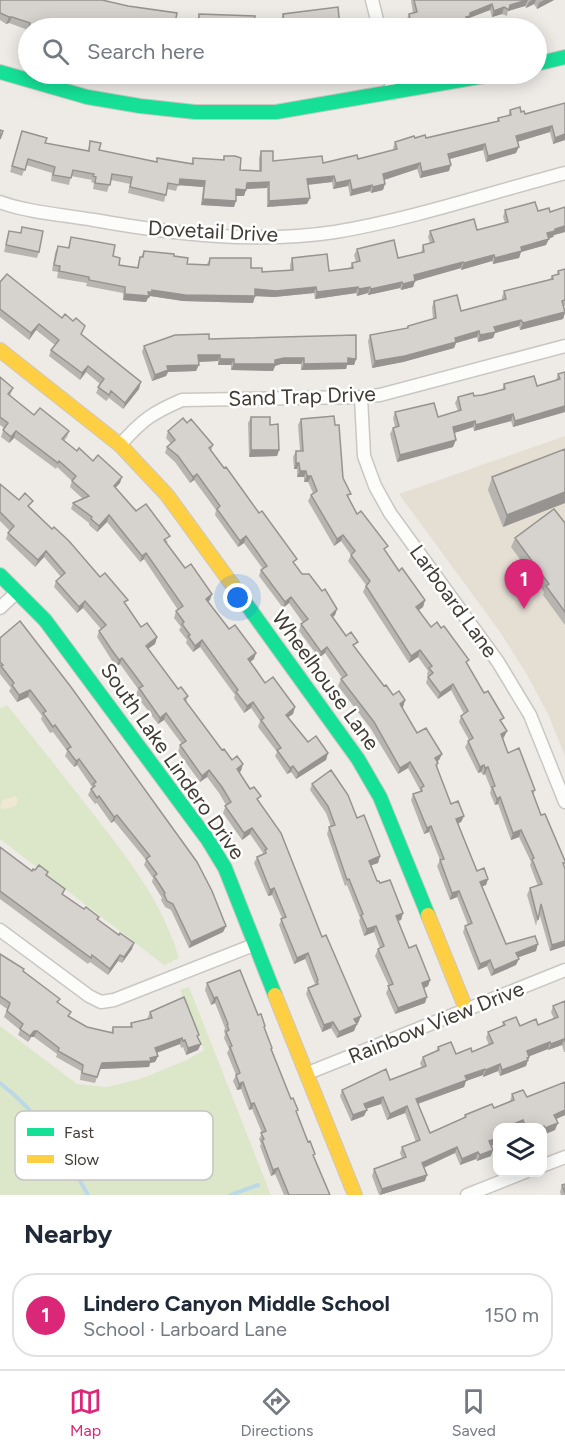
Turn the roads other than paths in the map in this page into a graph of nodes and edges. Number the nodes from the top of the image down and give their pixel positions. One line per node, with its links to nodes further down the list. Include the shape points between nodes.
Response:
1 (372, 0): 2 (street)
2 (376, 18)
3 (565, 57): 4 (street)
4 (547, 62)
5 (0, 72): 6 (street)
6 (18, 77)
7 (44, 84): 10 (street, via 140,106 195,112 276,112)
8 (391, 84): 10 (street)
9 (442, 84): 10 (street)
10 (393, 93)
11 (565, 173): 12 (street, Dovetail Drive, via 413,215 334,232 256,238 122,225)
12 (0, 202)
13 (565, 346): 15 (street, Sand Trap Drive)
14 (0, 350): 16 (street, Wheelhouse Lane)
15 (361, 397): 16 (street, Sand Trap Drive, via 182,400 155,412); 20 (street, Larboard Lane, via 364,456 375,486 390,513 498,662 530,715)
16 (120, 445): 24 (street, Wheelhouse Lane, via 167,495 358,759 380,796)
17 (0, 575): 18 (street, South Lake Lindero Drive)
18 (17, 592): 19 (street); 22 (street, South Lake Lindero Drive, via 45,620 208,840 225,868)
19 (0, 608)
20 (565, 802)
21 (0, 930): 22 (street, via 101,1002)
22 (256, 944): 25 (street, South Lake Lindero Drive)
23 (565, 970): 24 (street, Rainbow View Drive)
24 (466, 1009): 25 (street, Rainbow View Drive)
25 (308, 1073): 29 (street, South Lake Lindero Drive)
26 (565, 1157): 27 (street)
27 (547, 1164)
28 (514, 1177): 30 (street)
29 (356, 1195)
30 (467, 1195)

